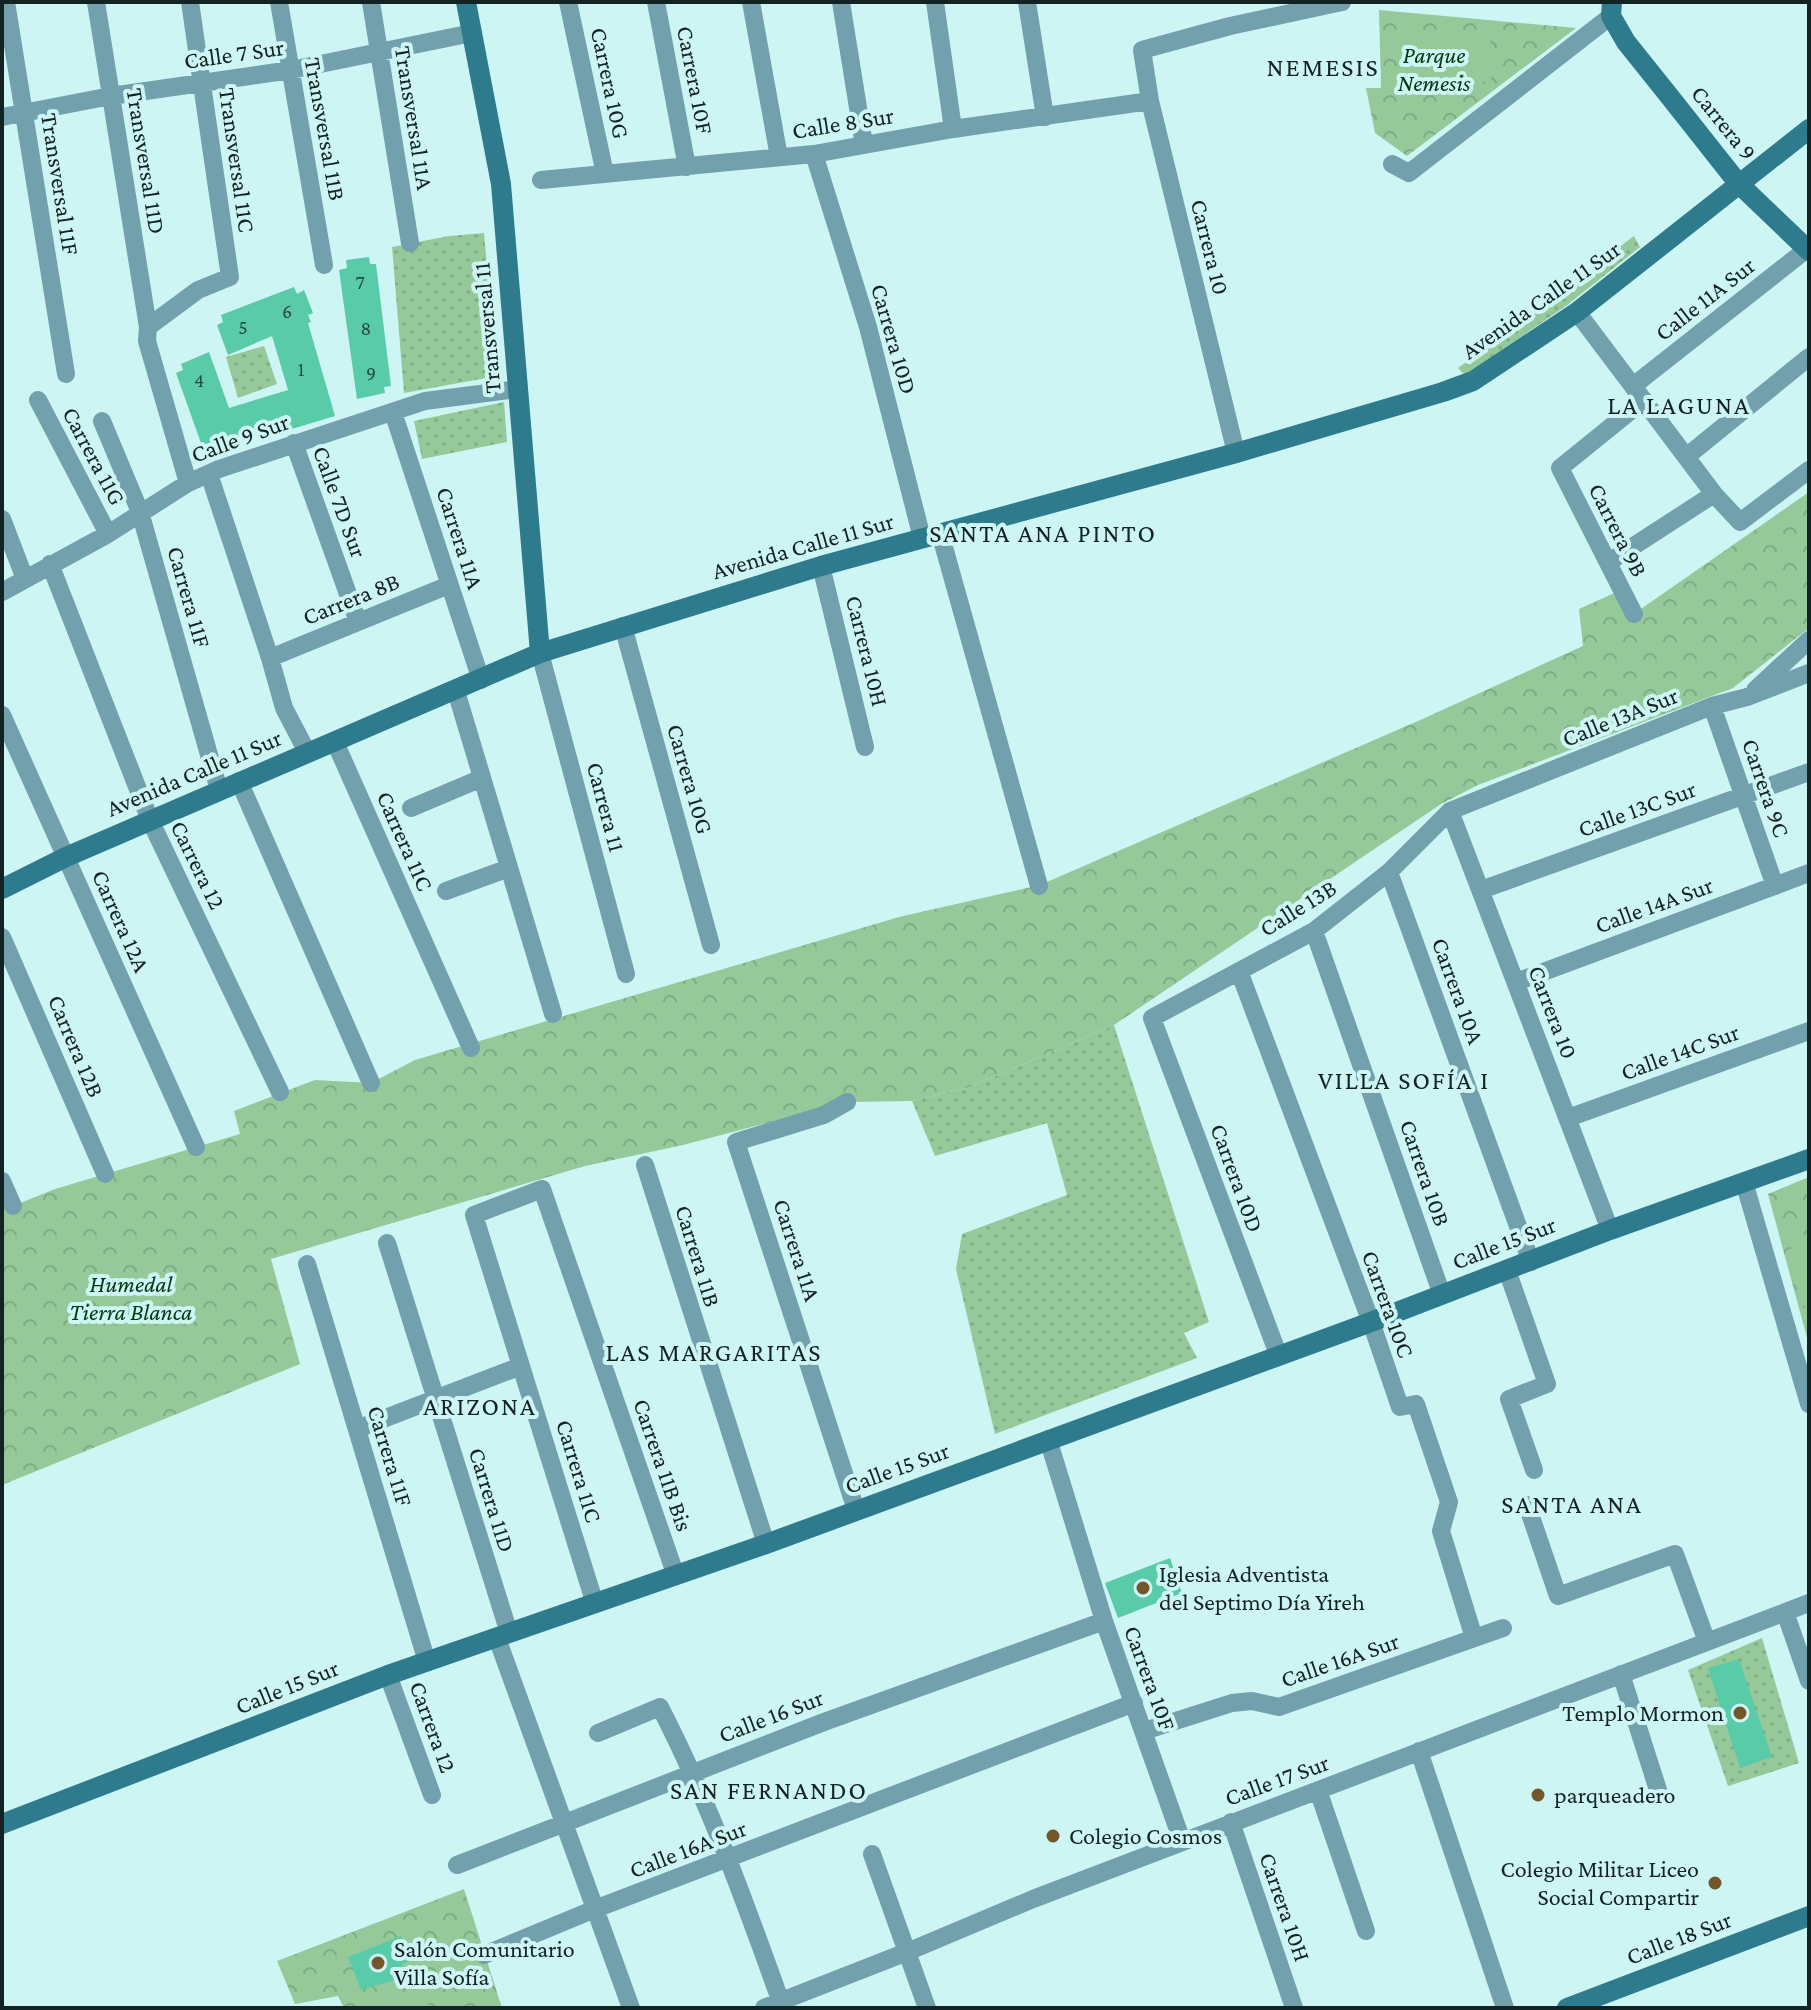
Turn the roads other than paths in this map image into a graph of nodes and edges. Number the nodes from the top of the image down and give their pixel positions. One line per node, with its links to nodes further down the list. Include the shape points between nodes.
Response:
1 (6, 2): 21 (street, Transversal 11F)
2 (96, 2): 19 (street, Transversal 11D)
3 (190, 2): 18 (street, Transversal 11C)
4 (279, 2): 17 (street, Transversal 11B)
5 (371, 2): 16 (street, Transversal 11A)
6 (466, 2): 15 (street, Transversal 11)
7 (568, 2): 31 (street, Carrera 10G)
8 (656, 2): 30 (street, Carrera 10F)
9 (751, 2): 28 (street)
10 (841, 2): 26 (street)
11 (935, 2): 24 (street)
12 (1027, 2): 23 (street)
13 (1342, 2): 20 (street, Carrera 10, via 1142,50)
14 (1612, 9): 29 (street, via 1409,173); 33 (street, Carrera 9, via 1626,42)
15 (472, 33): 16 (street, Calle 7 Sur); 41 (street, Transversal 11, via 501,184)
16 (379, 54): 17 (street, Calle 7 Sur); 34 (street, Transversal 11A)
17 (291, 70): 18 (street, Calle 7 Sur); 36 (street, Transversal 11B)
18 (201, 83): 19 (street, Calle 7 Sur); 38 (street, Transversal 11C, via 230,277 198,290)
19 (111, 96): 21 (street, Calle 7 Sur); 38 (street, Transversal 11D)
20 (1150, 101): 23 (street, Calle 8 Sur); 47 (street, Carrera 10)
21 (25, 113): 22 (street, Calle 7 Sur); 40 (street, Transversal 11F)
22 (2, 117)
23 (1045, 117): 24 (street, Calle 8 Sur)
24 (953, 129): 26 (street, Calle 8 Sur)
25 (1809, 129): 33 (street, Avenida Calle 11 Sur)
26 (864, 145): 27 (street, Calle 8 Sur)
27 (814, 154): 28 (street, Calle 8 Sur); 57 (street, Carrera 10D)
28 (779, 157): 30 (street, Calle 8 Sur)
29 (1392, 164)
30 (687, 167): 31 (street, Calle 8 Sur)
31 (605, 174): 32 (street, Calle 8 Sur)
32 (541, 180)
33 (1738, 183): 35 (street, Carrera 9); 37 (street, Avenida Calle 11 Sur)
34 (410, 243)
35 (1808, 250): 42 (street, Calle 11A Sur)
36 (324, 265)
37 (1577, 312): 42 (street); 47 (street, Avenida Calle 11 Sur, via 1473,381)
38 (148, 327): 52 (street, via 147,341)
39 (1809, 357): 48 (street)
40 (66, 374)
41 (518, 389): 44 (street, Calle 9 Sur, via 425,401); 68 (street, Transversal 11)
42 (1638, 393): 48 (street); 49 (street, Calle 11A Sur)
43 (38, 400): 56 (street, Carrera 11G)
44 (393, 412): 46 (street, Calle 9 Sur); 62 (street, Carrera 11A)
45 (102, 421): 54 (street, Carrera 11F)
46 (294, 443): 51 (street, Calle 9 Sur); 65 (street, Calle 7D Sur)
47 (1236, 453): 57 (street, Avenida Calle 11 Sur)
48 (1686, 457): 53 (street)
49 (1560, 468): 58 (street, Carrera 9B)
50 (1809, 470): 53 (street, via 1740,522)
51 (209, 474): 52 (street, Calle 9 Sur); 69 (street)
52 (188, 483): 54 (street, Calle 9 Sur)
53 (1714, 494): 58 (street)
54 (140, 512): 56 (street, Calle 9 Sur); 82 (street, Carrera 11F)
55 (2, 519): 61 (street)
56 (108, 534): 59 (street, Calle 9 Sur)
57 (931, 536): 60 (street, Avenida Calle 11 Sur); 91 (street, Carrera 10D)
58 (1609, 562): 64 (street, Carrera 9B)
59 (50, 564): 61 (street, Calle 9 Sur); 86 (street, Carrera 12)
60 (821, 566): 66 (street, Avenida Calle 11 Sur); 77 (street, Carrera 10H)
61 (25, 579): 63 (street, Calle 9 Sur)
62 (449, 585): 65 (street, Carrera 8B); 71 (street, Carrera 11A)
63 (2, 592)
64 (1634, 614)
65 (358, 622): 69 (street, Carrera 8B)
66 (623, 626): 68 (street, Avenida Calle 11 Sur); 98 (street, Carrera 10G)
67 (1809, 640): 73 (street)
68 (540, 653): 71 (street, Avenida Calle 11 Sur); 100 (street, Carrera 11)
69 (270, 658): 78 (street, via 284,708)
70 (1809, 673): 73 (street, Calle 13A Sur)
71 (481, 680): 72 (street, Avenida Calle 11 Sur)
72 (456, 691): 76 (street, Avenida Calle 11 Sur); 80 (street)
73 (1747, 697): 74 (street, Calle 13A Sur)
74 (1712, 706): 83 (street, Carrera 9C); 85 (street, Calle 13A Sur)
75 (2, 715): 87 (street, Carrera 12A)
76 (335, 742): 78 (street, Avenida Calle 11 Sur); 105 (street, Carrera 11C)
77 (865, 747)
78 (307, 752): 81 (street, Avenida Calle 11 Sur)
79 (1809, 772): 83 (street, Calle 13C Sur)
80 (482, 778): 84 (street); 88 (street)
81 (239, 781): 82 (street, Avenida Calle 11 Sur); 106 (street)
82 (219, 790): 86 (street, Avenida Calle 11 Sur)
83 (1743, 796): 92 (street, Carrera 9C); 94 (street, Calle 13C Sur)
84 (411, 808)
85 (1450, 811): 89 (street, Calle 13B); 94 (street, Carrera 10)
86 (150, 820): 87 (street, Avenida Calle 11 Sur); 107 (street, Carrera 12)
87 (66, 857): 93 (street, Avenida Calle 11 Sur); 110 (street, Carrera 12A)
88 (509, 868): 95 (street); 102 (street)
89 (1389, 872): 96 (street, Calle 13B); 120 (street, Carrera 10A)
90 (1809, 873): 92 (street, Calle 14A Sur)
91 (1039, 886)
92 (1775, 886): 101 (street, Calle 14A Sur)
93 (2, 889)
94 (1481, 890): 101 (street, Carrera 10)
95 (446, 891)
96 (1314, 931): 99 (street, Calle 13B); 123 (street, Carrera 10B)
97 (2, 937): 113 (street, Carrera 12B)
98 (711, 945)
99 (1239, 971): 103 (street, Calle 13B); 124 (street, Carrera 10C)
100 (626, 974)
101 (1516, 982): 109 (street, Carrera 10)
102 (553, 1014)
103 (1152, 1018): 125 (street, Carrera 10D)
104 (1809, 1031): 109 (street, Calle 14C Sur)
105 (471, 1048)
106 (371, 1083)
107 (280, 1092)
108 (847, 1102): 133 (street, Carrera 11A, via 824,1115 736,1142)
109 (1568, 1118): 118 (street, Carrera 10)
110 (196, 1147)
111 (1809, 1159): 115 (street, Calle 15 Sur)
112 (645, 1165): 134 (street, Carrera 11B)
113 (105, 1174)
114 (2, 1181): 116 (street)
115 (1744, 1182): 118 (street, Calle 15 Sur); 128 (street)
116 (13, 1206)
117 (474, 1215): 126 (street, Carrera 11C); 135 (street, Carrera 11B Bis, via 542,1189)
118 (1610, 1230): 120 (street, Calle 15 Sur)
119 (387, 1243): 127 (street, Carrera 11D)
120 (1531, 1262): 122 (street, Calle 15 Sur)
121 (307, 1264): 129 (street, Carrera 11F)
122 (1507, 1270): 123 (street, Calle 15 Sur); 131 (street, via 1547,1384 1509,1399)
123 (1442, 1295): 124 (street, Calle 15 Sur)
124 (1371, 1322): 125 (street, Calle 15 Sur); 142 (street, Carrera 10C, via 1400,1407 1416,1404 1449,1502 1441,1531)
125 (1278, 1354): 130 (street, Calle 15 Sur)
126 (521, 1366): 127 (street); 137 (street, Carrera 11C)
127 (436, 1398): 129 (street); 141 (street, Carrera 11D)
128 (1809, 1404)
129 (357, 1429): 144 (street, Carrera 11F)
130 (1048, 1439): 133 (street, Calle 15 Sur); 139 (street, Carrera 10F)
131 (1534, 1470)
132 (1527, 1505): 143 (street, via 1558,1596 1675,1554)
133 (856, 1510): 134 (street, Calle 15 Sur)
134 (766, 1544): 135 (street, Calle 15 Sur)
135 (676, 1576): 137 (street, Calle 15 Sur)
136 (1809, 1603): 138 (street, Calle 17 Sur)
137 (595, 1604): 141 (street, Calle 15 Sur)
138 (1785, 1612): 143 (street, Calle 17 Sur); 147 (street)
139 (1104, 1621): 148 (street, Carrera 10F); 152 (street, Calle 16 Sur)
140 (1503, 1628): 142 (street, Calle 16A Sur)
141 (503, 1635): 144 (street, Calle 15 Sur); 156 (street, Carrera 11D)
142 (1474, 1638): 149 (street, Calle 16A Sur, via 1279,1707 1232,1703)
143 (1707, 1642): 145 (street, Calle 17 Sur)
144 (427, 1662): 146 (street, Calle 15 Sur)
145 (1621, 1674): 151 (street, Calle 17 Sur); 154 (street)
146 (388, 1675): 155 (street, Carrera 12); 158 (street, Calle 15 Sur)
147 (1809, 1681)
148 (1134, 1703): 149 (street, Carrera 10F); 161 (street, Calle 16A Sur)
149 (1144, 1731): 159 (street, Carrera 10F)
150 (598, 1733): 152 (street, via 660,1707)
151 (1419, 1751): 153 (street, Calle 17 Sur); 172 (street)
152 (693, 1771): 156 (street, Calle 16 Sur); 161 (street)
153 (1318, 1790): 157 (street, Calle 17 Sur); 165 (street)
154 (1659, 1793)
155 (432, 1795)
156 (565, 1822): 162 (street, Calle 16 Sur); 163 (street, Carrera 11D)
157 (1231, 1822): 159 (street, Calle 17 Sur); 171 (street, Carrera 10H)
158 (2, 1824)
159 (1182, 1841): 166 (street, Calle 17 Sur)
160 (872, 1854): 166 (street)
161 (729, 1859): 163 (street, Calle 16A Sur); 168 (street)
162 (457, 1865)
163 (595, 1909): 167 (street, Calle 16A Sur); 169 (street, Carrera 11D)
164 (1809, 1916): 173 (street, Calle 18 Sur)
165 (1366, 1931)
166 (907, 1952): 168 (street, Calle 17 Sur); 170 (street)
167 (484, 1955)
168 (776, 2006)
169 (631, 2008)
170 (927, 2008)
171 (1294, 2008)
172 (1505, 2008)
173 (1567, 2008)

